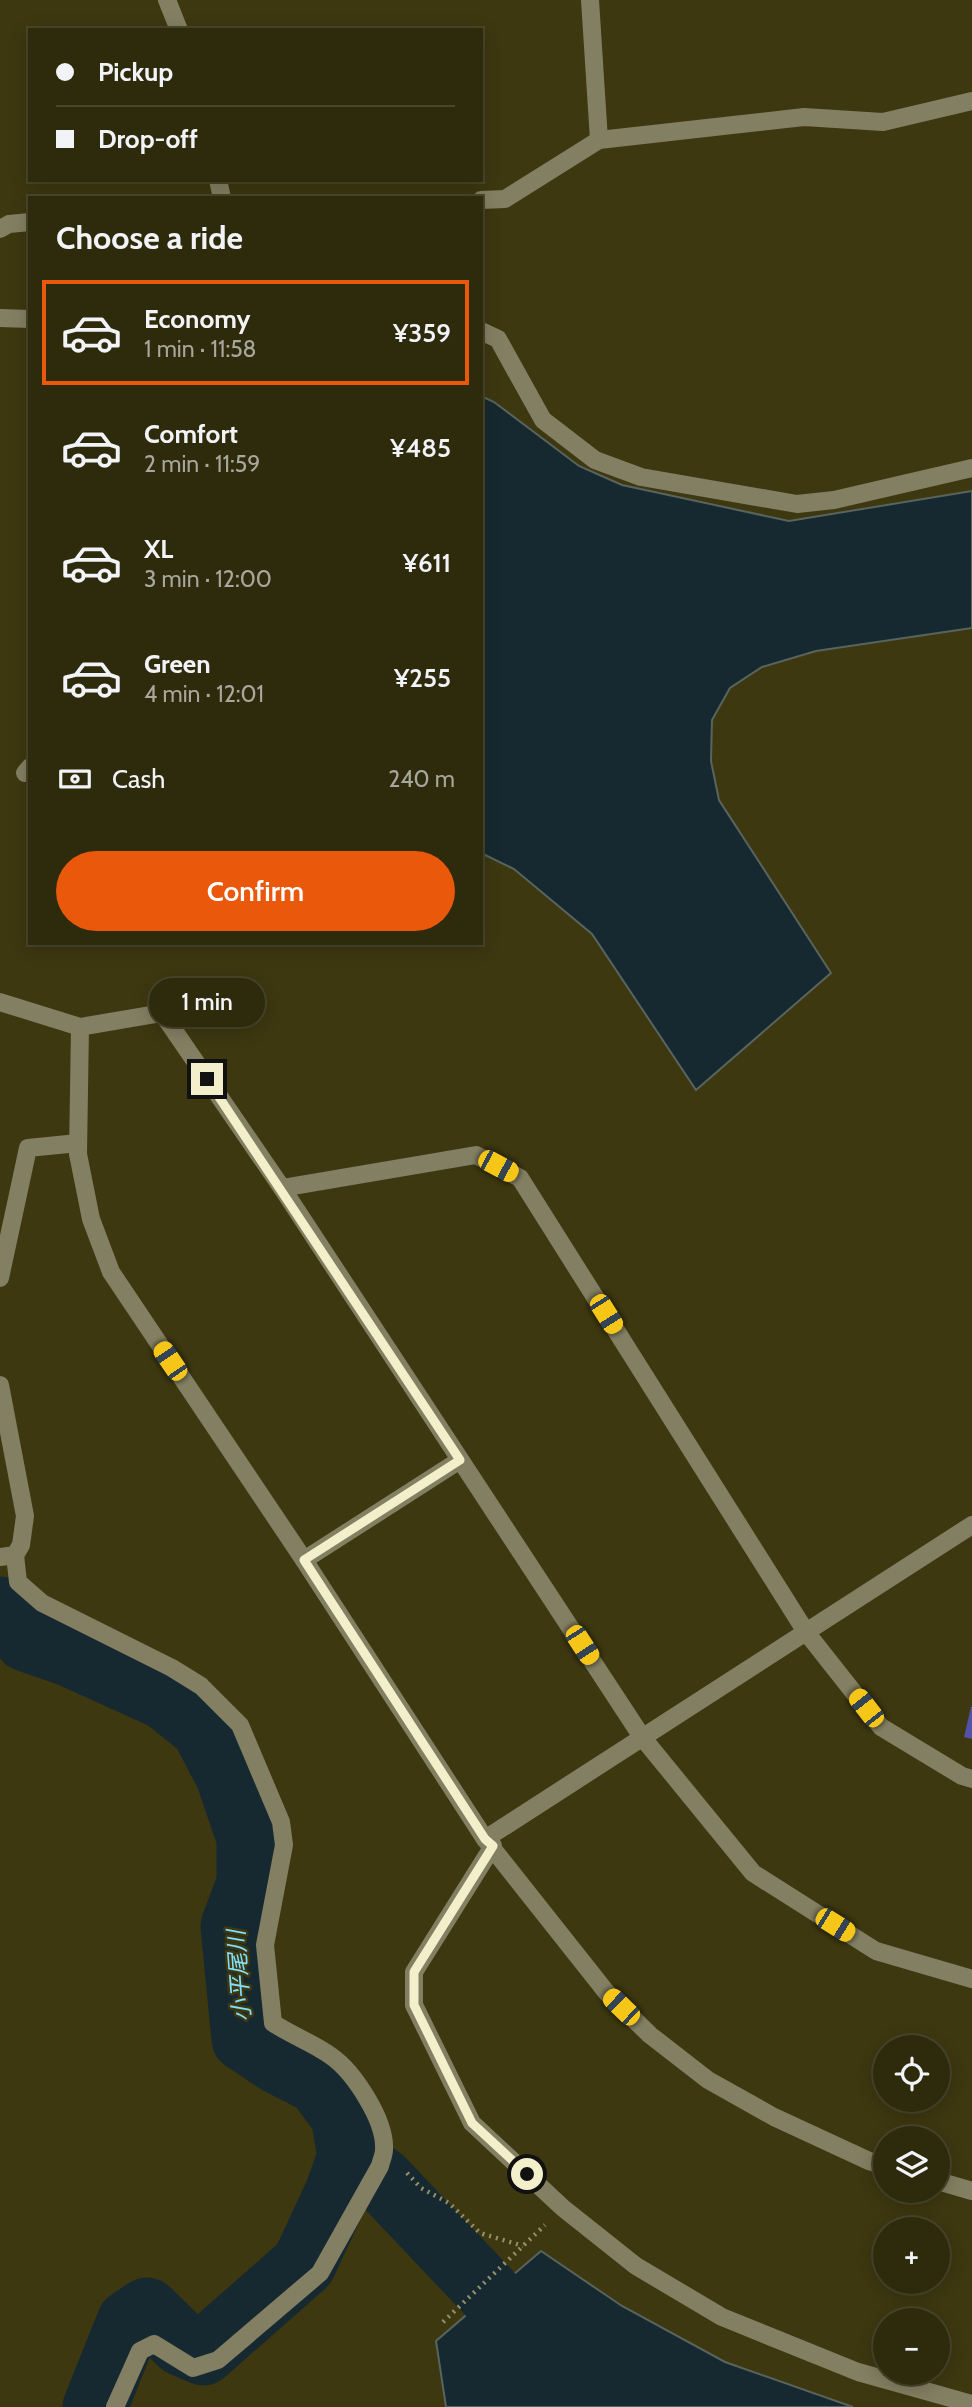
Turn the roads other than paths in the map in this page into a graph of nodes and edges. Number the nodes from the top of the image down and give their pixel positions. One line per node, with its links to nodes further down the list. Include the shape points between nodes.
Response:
1 (167, 0): 3 (street)
2 (590, 0): 5 (street)
3 (178, 28)
4 (972, 101): 5 (street, via 883,122 803,117)
5 (599, 140): 6 (street, via 505,199)
6 (483, 200)
7 (28, 222): 8 (street)
8 (0, 229)
9 (0, 318): 10 (street)
10 (28, 319)
11 (483, 332): 12 (street, via 498,339 543,421 595,460 641,477 797,504 834,500)
12 (972, 468)
13 (0, 1002): 14 (street)
14 (80, 1027): 15 (street); 16 (street, via 162,1013)
15 (78, 1143): 17 (street, via 29,1148); 22 (street, via 91,1219 111,1272)
16 (282, 1188): 19 (street); 23 (street, via 476,1155 520,1178)
17 (0, 1278)
18 (0, 1385): 21 (street, via 25,1516 22,1545)
19 (460, 1460): 22 (street); 24 (street)
20 (970, 1530): 23 (street)
21 (7, 1556): 32 (street, via 18,1582 42,1603 172,1668 201,1686 240,1725 281,1822 285,1845 265,1945 273,2023 332,2056 356,2081 380,2122 382,2158 320,2273 218,2360 193,2368 154,2344 140,2351)
22 (304, 1560): 26 (street)
23 (807, 1632): 24 (street); 25 (street, via 881,1727)
24 (642, 1737): 26 (street); 27 (street, via 753,1872 876,1951)
25 (972, 1779)
26 (489, 1842): 28 (street, via 607,1993 650,2035 708,2080 774,2117); 31 (street, via 414,1972 414,2005 472,2123 563,2208 636,2266 722,2317 858,2372)
27 (972, 1979)
28 (873, 2162)
29 (950, 2184): 30 (street)
30 (972, 2190)
31 (972, 2403)
32 (115, 2407)

